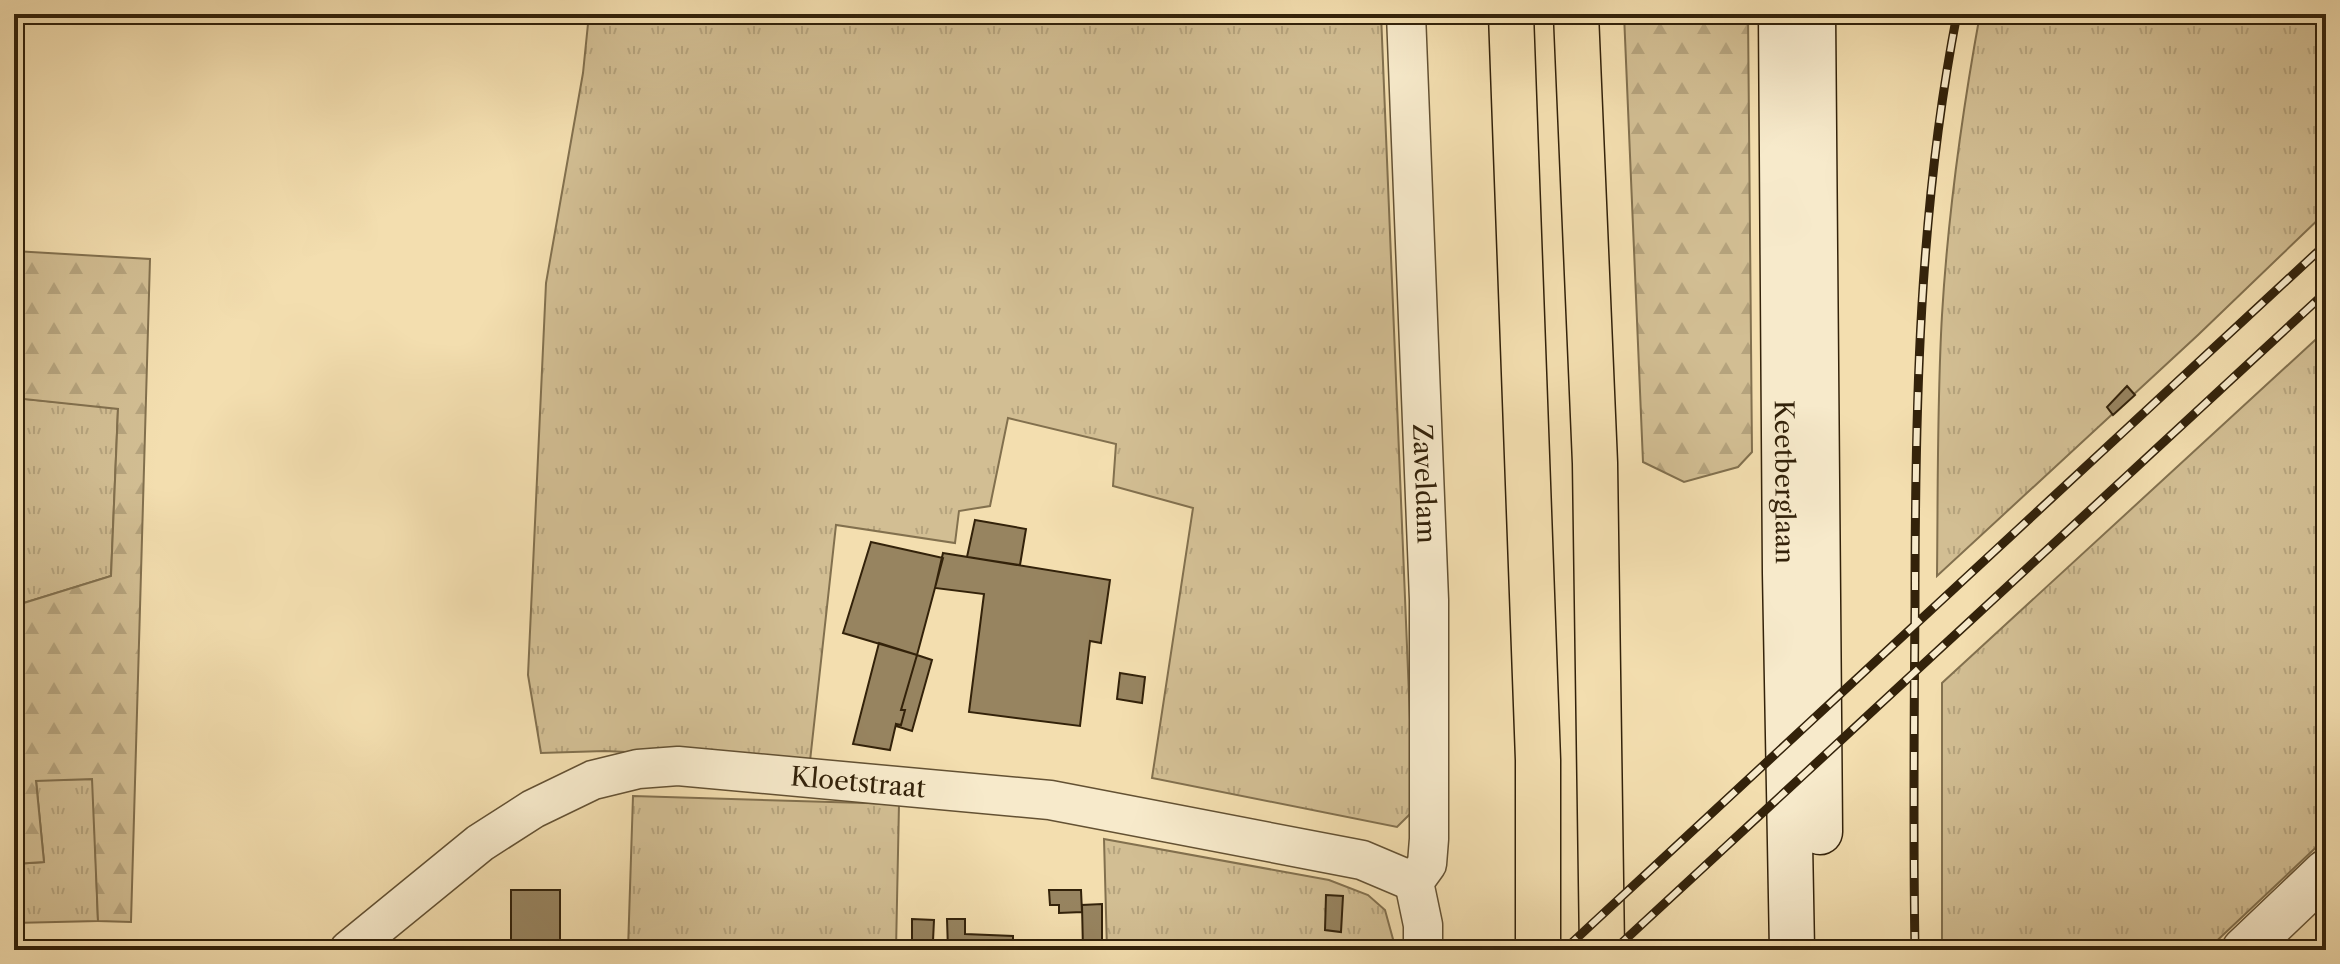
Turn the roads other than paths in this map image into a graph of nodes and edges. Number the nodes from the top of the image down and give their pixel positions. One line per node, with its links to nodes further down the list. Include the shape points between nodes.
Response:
1 (1406, 14): 7 (street, Zaveldam, via 1429,600 1429,839 1427,864)
2 (1511, 14): 8 (highway, via 1537,744)
3 (1576, 14): 11 (highway, via 1595,463)
4 (1781, 14): 12 (main road, Keetberglaan)
5 (1813, 14): 13 (main road, Keetberglaan)
6 (2326, 872): 14 (main road)
7 (1414, 882): 9 (street, Kloetstraat, via 1362,860 1050,800 678,766 593,780 533,809 480,843); 10 (street)
8 (1531, 943)
9 (349, 950)
10 (1423, 950)
11 (1602, 950)
12 (1792, 950)
13 (1821, 950)
14 (2244, 950)

